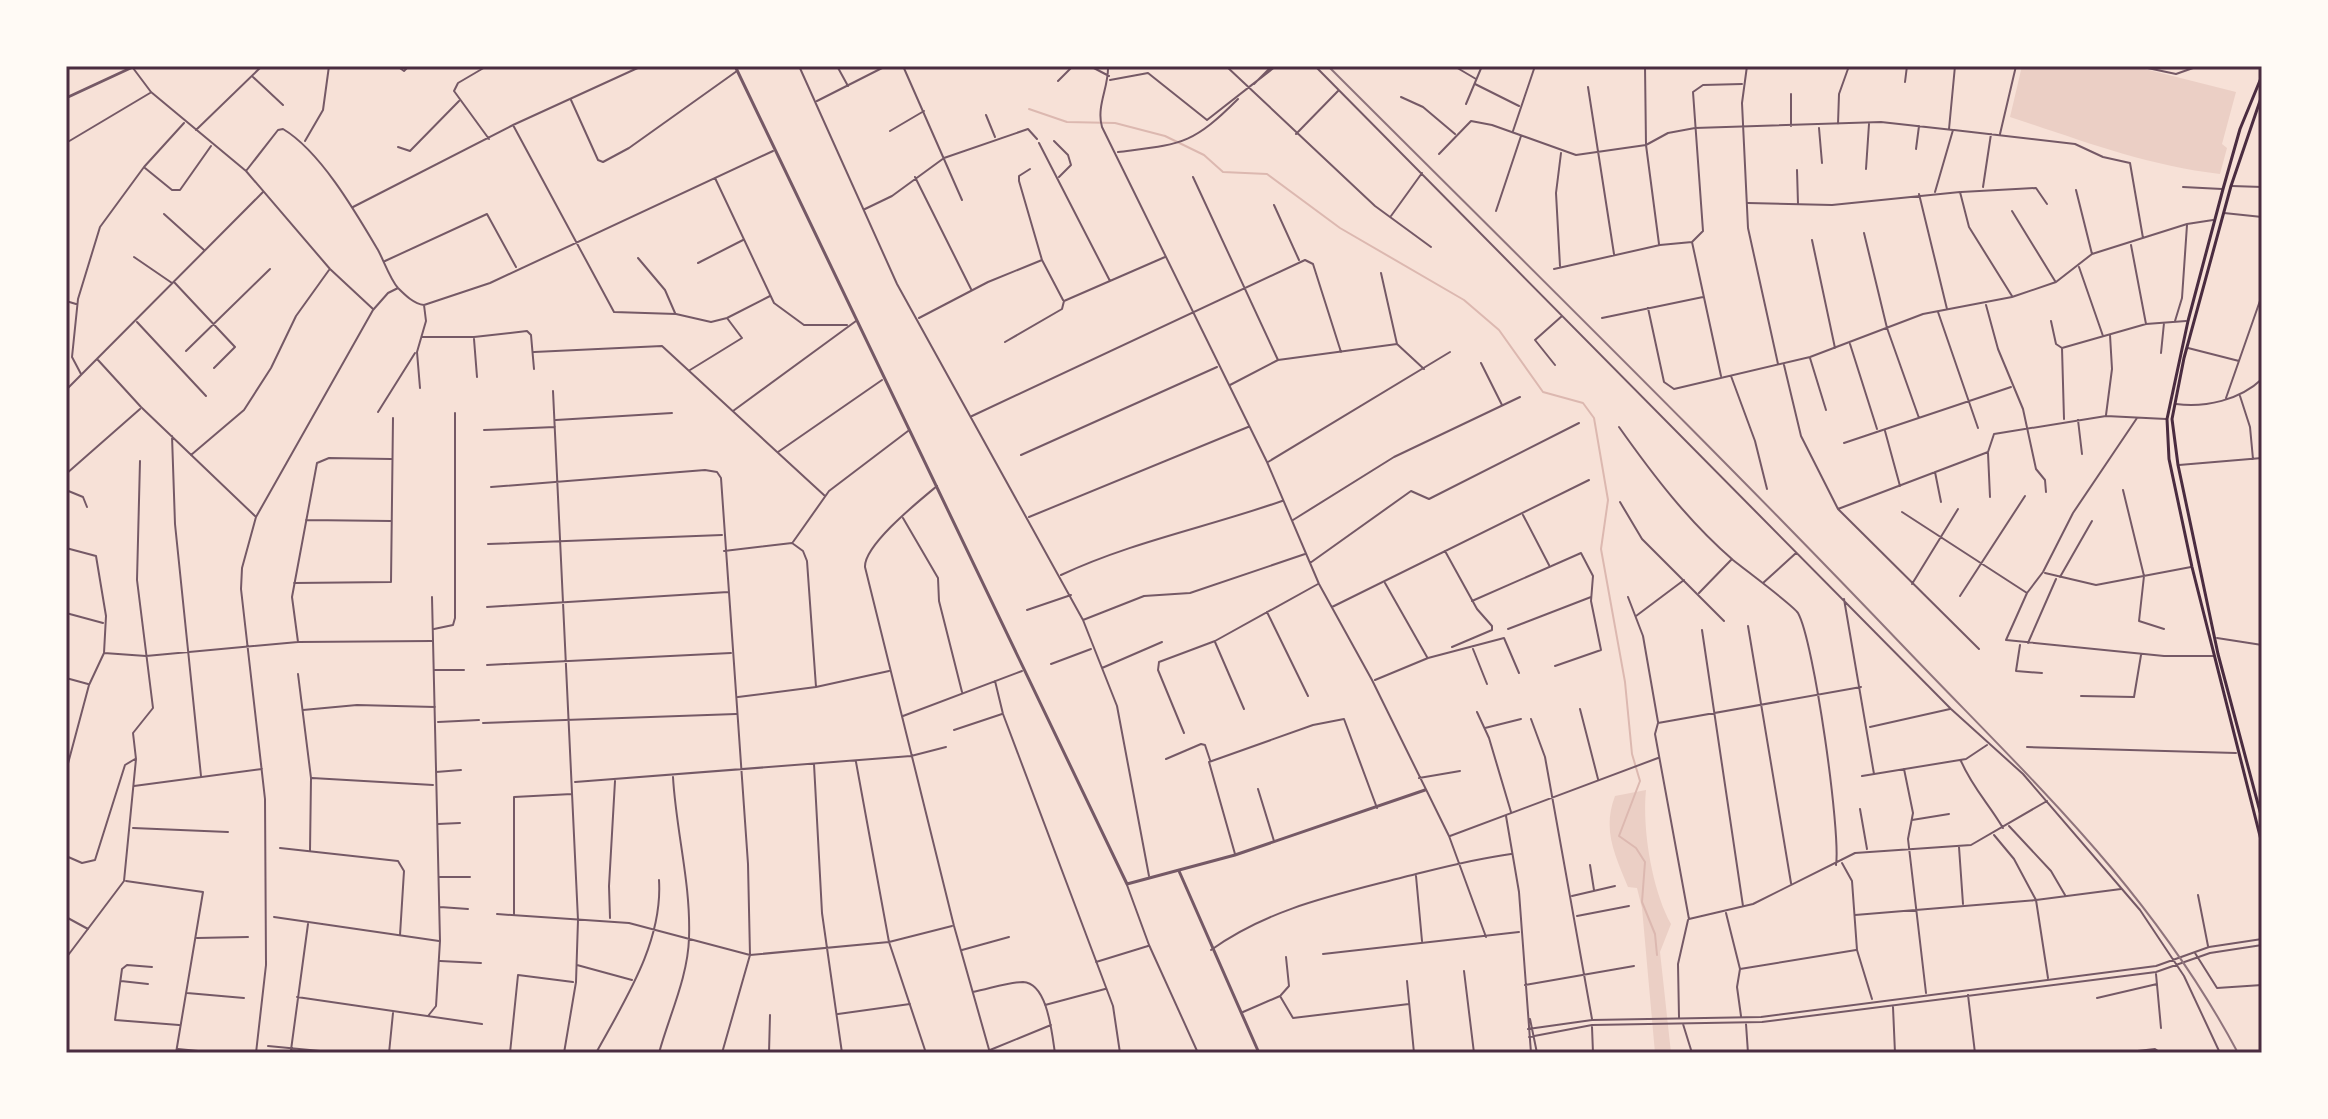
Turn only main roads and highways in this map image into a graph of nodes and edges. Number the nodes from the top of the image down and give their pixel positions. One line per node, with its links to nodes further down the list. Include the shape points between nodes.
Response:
1 (2261, 66): 2 (main road)
2 (2262, 76): 5 (main road, via 2223,189 2167,419 2169,459 2192,567)
3 (2262, 95): 4 (main road, via 2186,347 2172,434 2215,638)
4 (2262, 819)
5 (2262, 844)

